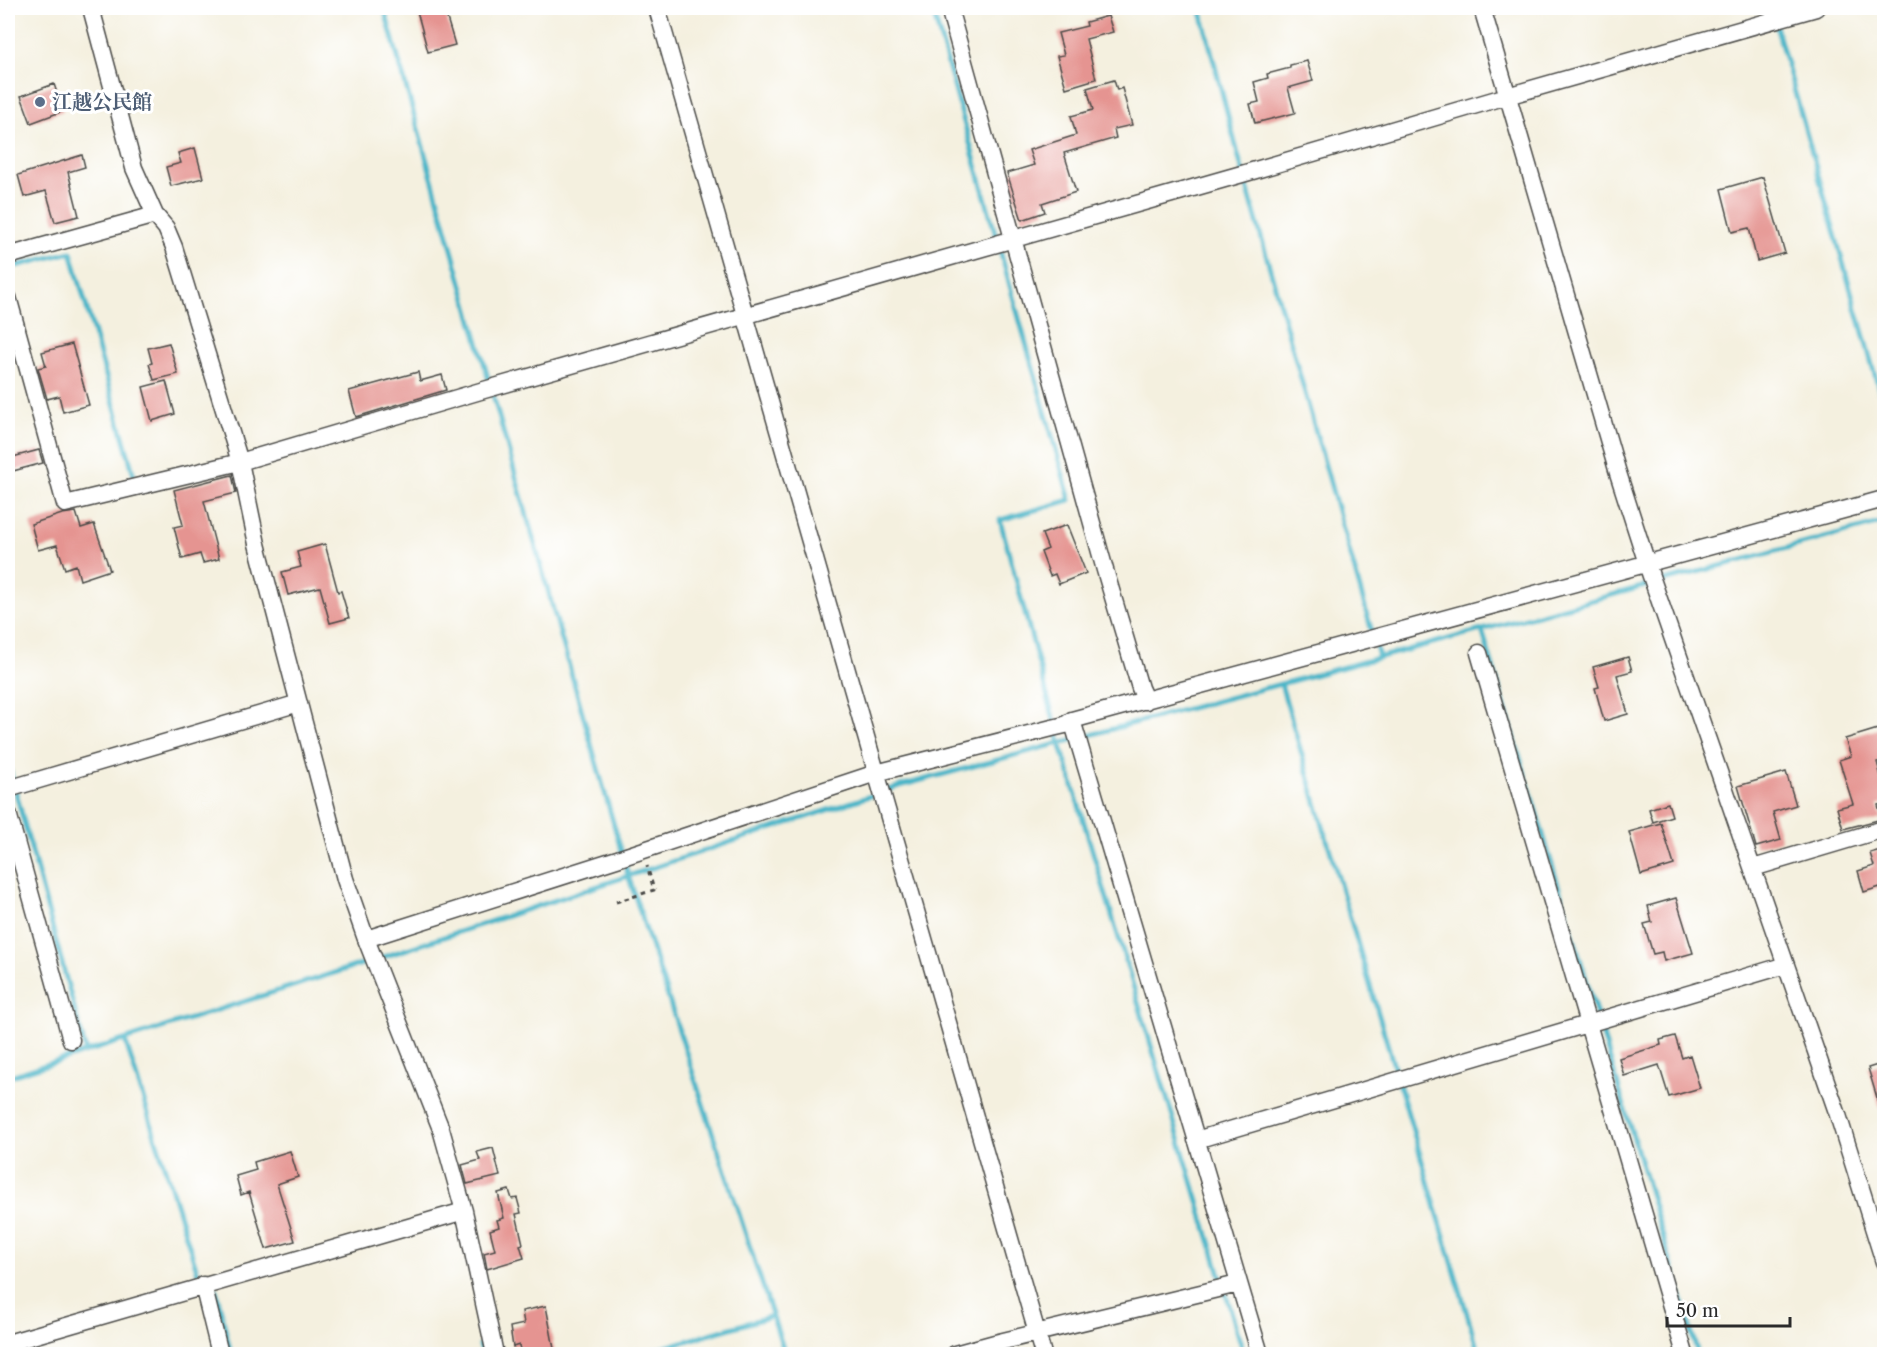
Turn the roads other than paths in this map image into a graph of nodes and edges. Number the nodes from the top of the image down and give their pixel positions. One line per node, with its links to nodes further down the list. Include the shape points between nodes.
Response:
1 (91, 8): 7 (street, via 134,168)
2 (657, 8): 11 (street)
3 (949, 8): 8 (street)
4 (1482, 8): 6 (street)
5 (1816, 8): 6 (street)
6 (1507, 96): 8 (street); 14 (street)
7 (155, 215): 9 (street); 12 (street, via 174,247)
8 (1004, 241): 11 (street); 16 (street)
9 (8, 256)
10 (8, 297): 12 (street, via 65,504)
11 (745, 315): 12 (street); 19 (street)
12 (240, 462): 17 (street)
13 (1884, 499): 14 (street)
14 (1651, 576): 16 (street, via 1373,637); 23 (street)
15 (1479, 653): 26 (street)
16 (1146, 701): 18 (street)
17 (299, 703): 20 (street); 24 (street, via 345,879)
18 (1068, 730): 19 (street); 28 (street)
19 (880, 786): 24 (street, via 622,857); 33 (street)
20 (14, 787)
21 (8, 813): 27 (street)
22 (1884, 829): 23 (street)
23 (1753, 868): 25 (street)
24 (372, 952): 29 (street, via 441,1129)
25 (1786, 965): 26 (street); 30 (street)
26 (1596, 1023): 28 (street); 40 (street)
27 (71, 1040)
28 (1196, 1140): 32 (street)
29 (464, 1211): 31 (street); 36 (street)
30 (1884, 1262)
31 (208, 1284): 34 (street); 35 (street)
32 (1229, 1286): 33 (street); 39 (street)
33 (1036, 1334): 37 (street); 38 (street)
34 (8, 1342)
35 (220, 1354)
36 (495, 1354)
37 (955, 1354)
38 (1043, 1354)
39 (1260, 1354)
40 (1685, 1354)

